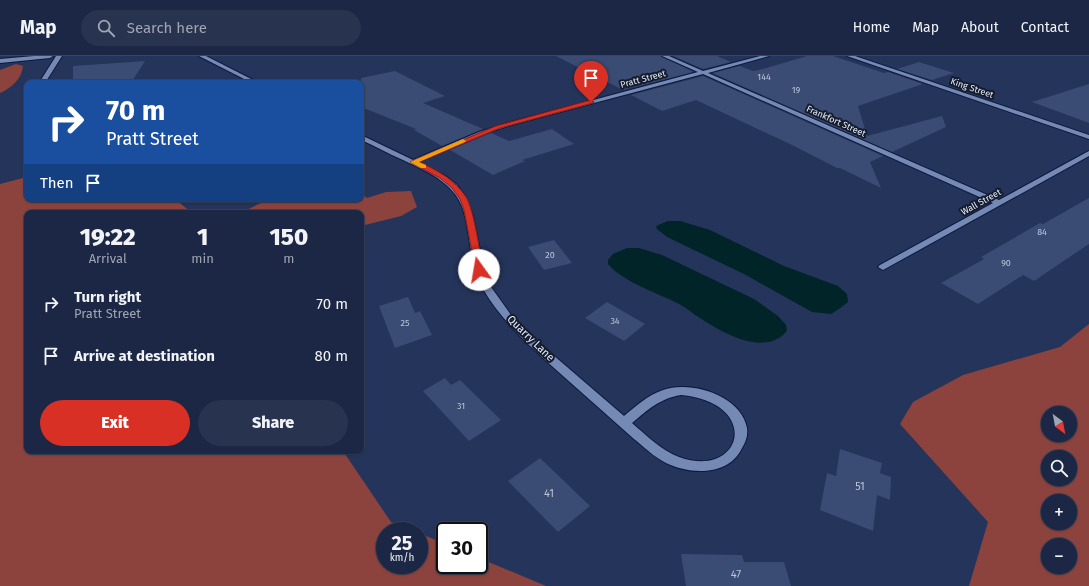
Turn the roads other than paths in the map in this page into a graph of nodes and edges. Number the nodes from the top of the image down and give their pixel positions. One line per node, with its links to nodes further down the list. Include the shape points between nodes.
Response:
1 (50, 56): 7 (street)
2 (59, 56): 9 (street)
3 (202, 56): 10 (street)
4 (665, 56): 8 (street, Frankfort Street)
5 (766, 56): 8 (street, Pratt Street)
6 (850, 56): 11 (street, King Street)
7 (0, 61)
8 (704, 72): 14 (street, Pratt Street, via 498,127); 15 (street, Frankfort Street)
9 (44, 80)
10 (250, 80)
11 (1089, 137)
12 (364, 138): 14 (street, Quarry Lane)
13 (1089, 153): 15 (street, Wall Street)
14 (413, 162): 17 (street, Quarry Lane, via 442,177 463,198 479,270 500,308 516,327)
15 (1000, 203): 16 (street, Wall Street)
16 (883, 267)
17 (624, 423): 17 (street, Quarry Lane, via 670,459 686,465 718,464 731,457 739,447 741,434 732,411 709,395 695,391 668,392 657,397)

